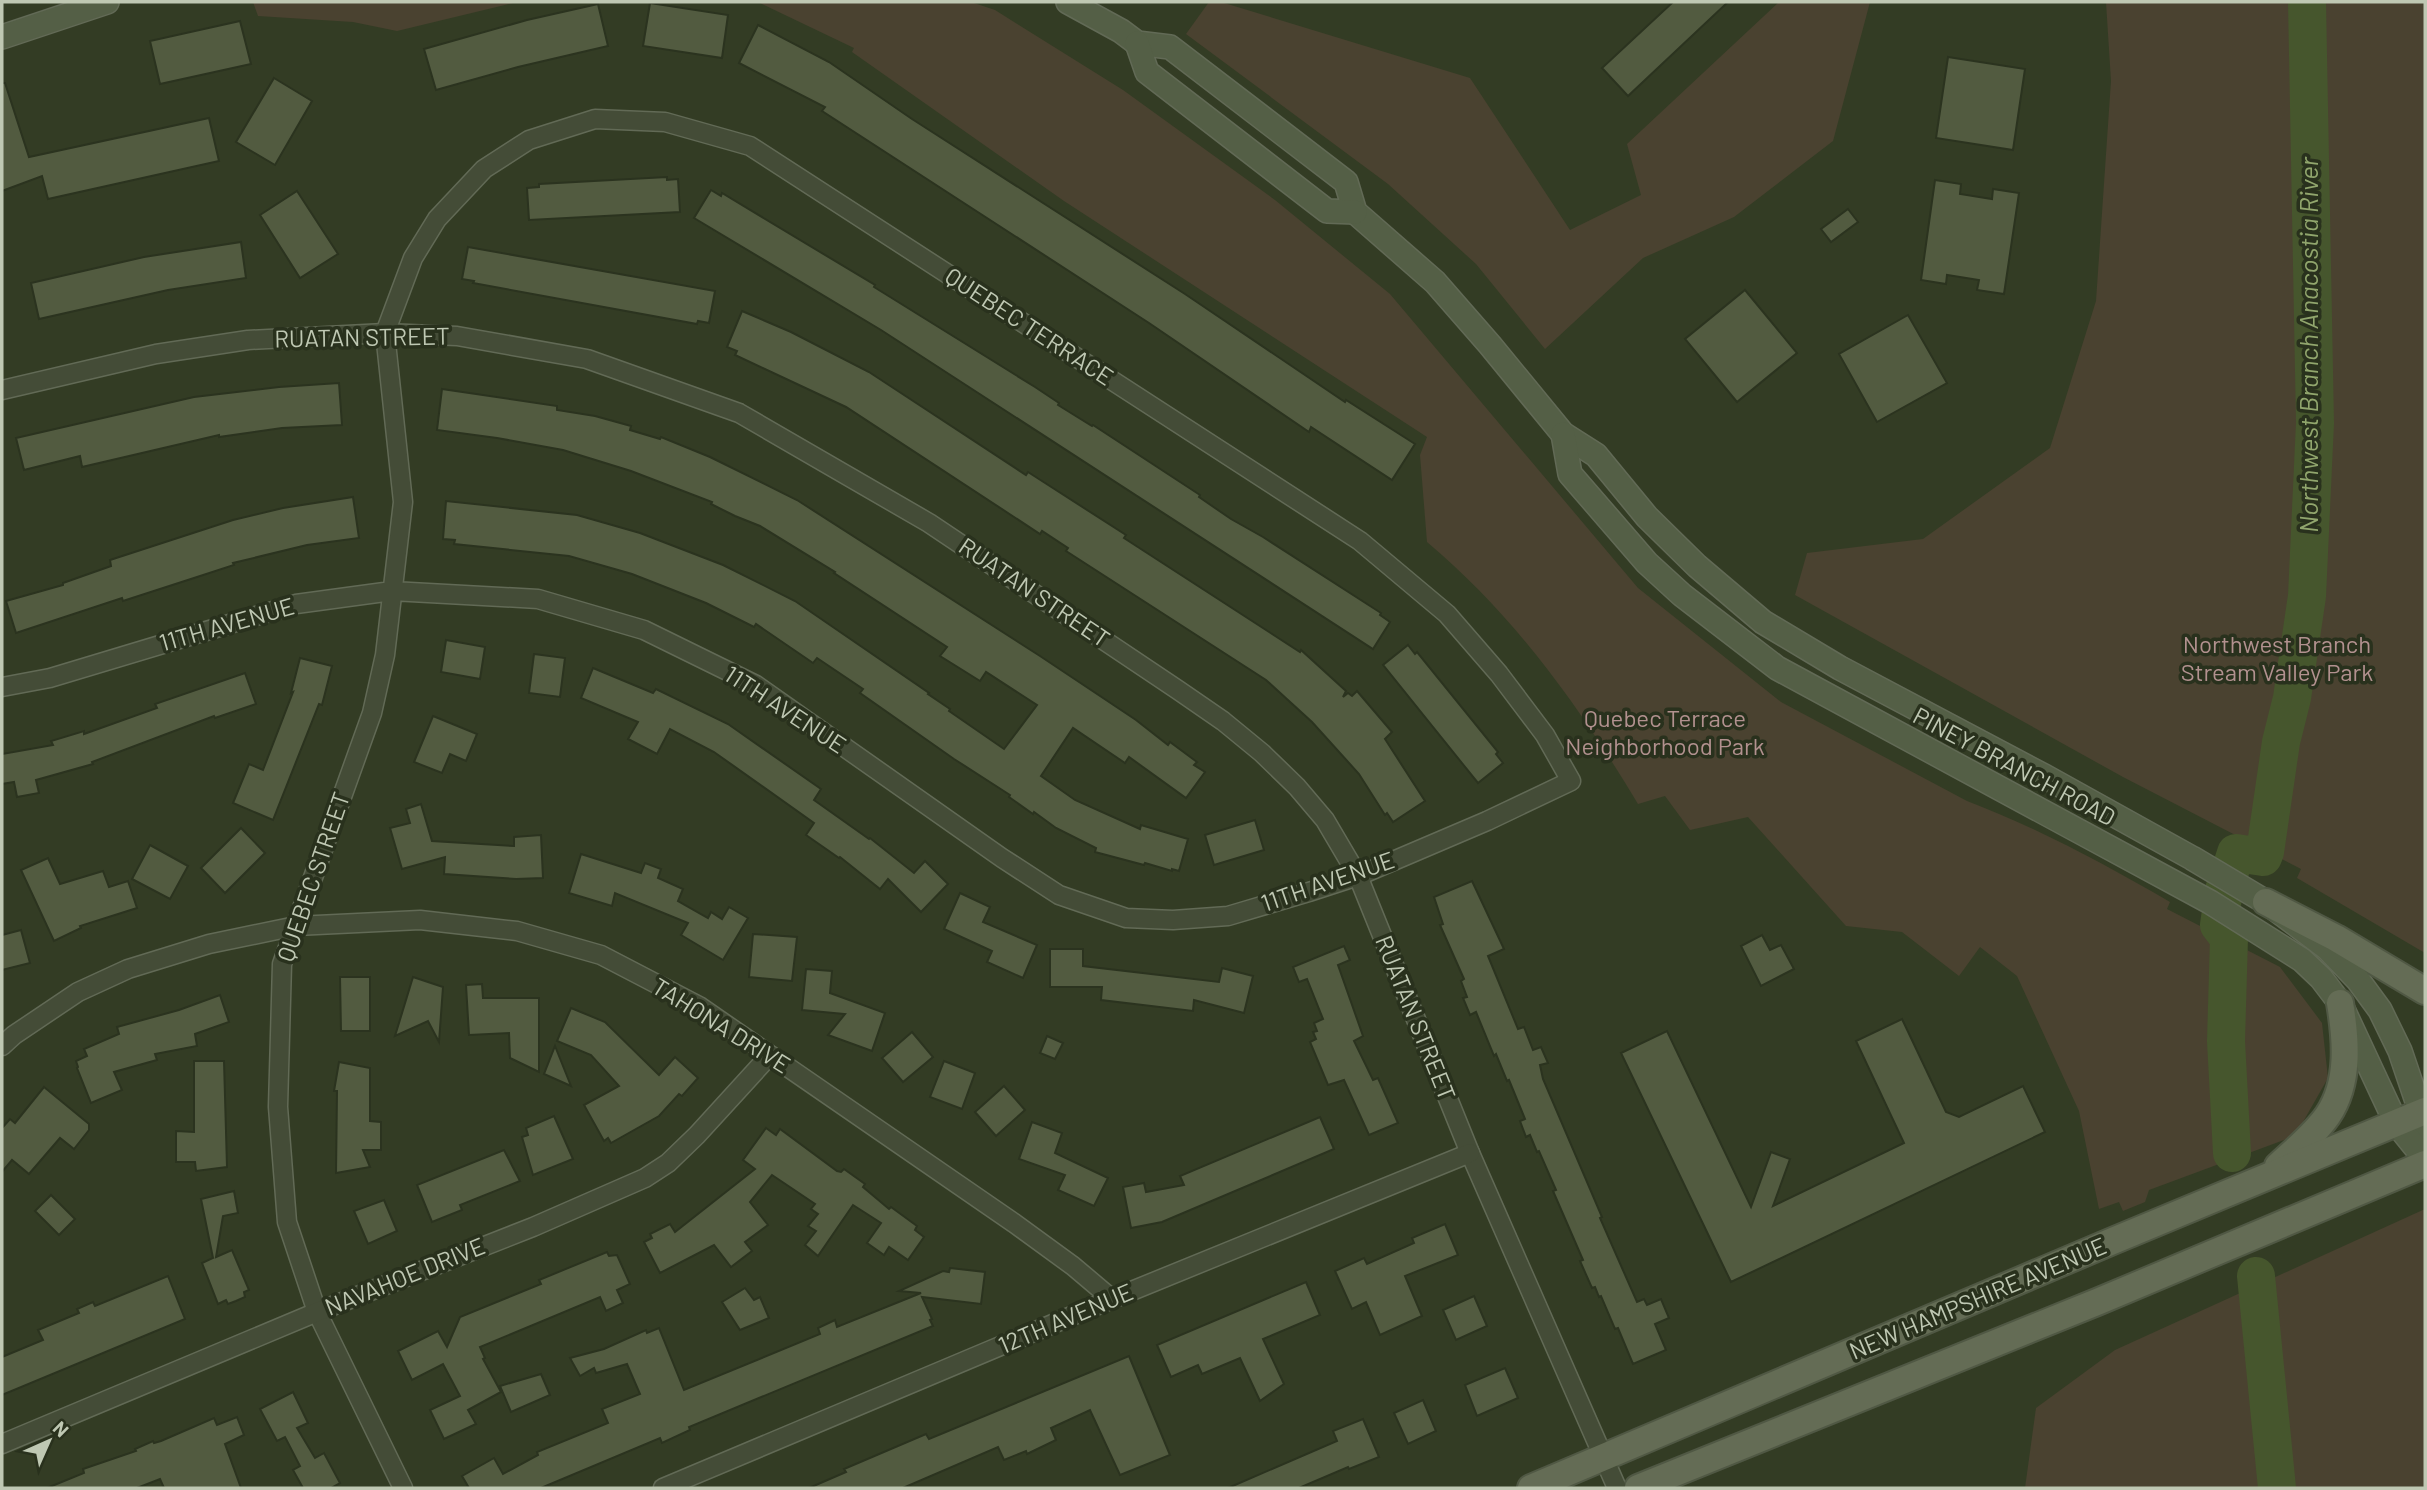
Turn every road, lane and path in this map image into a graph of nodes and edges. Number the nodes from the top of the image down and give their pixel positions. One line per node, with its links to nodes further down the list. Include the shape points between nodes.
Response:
1 (107, 2): 3 (main road)
2 (1068, 2): 4 (main road, PINEY BRANCH ROAD)
3 (2, 37)
4 (1137, 43): 5 (main road, via 1147,72 1157,80 1327,211); 5 (main road, PINEY BRANCH ROAD, via 1170,47 1346,182)
5 (1355, 212): 8 (main road, PINEY BRANCH ROAD, via 1435,282)
6 (385, 333): 7 (street, RUATAN STREET, via 248,340 156,354); 9 (street, QUEBEC STREET, via 403,502); 11 (street, QUEBEC TERRACE, via 413,258 437,219 484,169 529,140 595,119 665,122 750,146 1360,541 1447,614 1545,735 1571,781); 12 (street, RUATAN STREET, via 457,336 587,359 739,413 929,523 1223,721 1297,787 1325,820)
7 (2, 390)
8 (1563, 434): 13 (main road, PINEY BRANCH ROAD, via 1596,455 1647,517 1763,622); 16 (main road, PINEY BRANCH ROAD, via 1570,474 1647,563 1777,668 2210,902 2302,960)
9 (393, 591): 10 (street, 11TH AVENUE, via 296,604 50,678); 12 (street, 11TH AVENUE, via 538,599 645,630 756,685 1059,895 1126,918 1228,916); 14 (street, QUEBEC STREET, via 372,713)
10 (2, 687)
11 (1487, 821): 12 (street, 11TH AVENUE)
12 (1358, 876): 22 (street, RUATAN STREET)
13 (2266, 902): 15 (main road); 19 (main road, PINEY BRANCH ROAD, via 2327,948 2380,1010)
14 (296, 926): 17 (street, TAHONA DRIVE, via 209,944 128,969 78,992); 18 (street, TAHONA DRIVE, via 420,920 517,931 601,955 699,1006); 26 (street, QUEBEC STREET, via 282,964 278,1107 287,1223)
15 (2425, 991)
16 (2340, 1003): 20 (main road, PINEY BRANCH ROAD); 24 (main road, via 2345,1059 2329,1114)
17 (2, 1046)
18 (770, 1055): 25 (street, TAHONA DRIVE, via 1013,1223); 26 (street, NAVAHOE DRIVE, via 697,1135 645,1178)
19 (2423, 1112): 20 (main road, NEW HAMPSHIRE AVENUE); 21 (main road, PINEY BRANCH ROAD)
20 (2396, 1124): 23 (main road, PINEY BRANCH ROAD); 24 (main road, NEW HAMPSHIRE AVENUE)
21 (2425, 1142)
22 (1470, 1153): 25 (street, 12TH AVENUE); 28 (street, RUATAN STREET)
23 (2425, 1162): 33 (main road, NEW HAMPSHIRE AVENUE)
24 (2265, 1177): 28 (main road, NEW HAMPSHIRE AVENUE)
25 (1112, 1299): 30 (street, 12TH AVENUE)
26 (317, 1312): 27 (street, NAVAHOE DRIVE); 29 (street, QUEBEC STREET)
27 (2, 1444)
28 (1604, 1458): 31 (main road, NEW HAMPSHIRE AVENUE); 32 (street, RUATAN STREET)
29 (403, 1488)
30 (663, 1488)
31 (1531, 1488)
32 (1617, 1488)
33 (1638, 1488)

